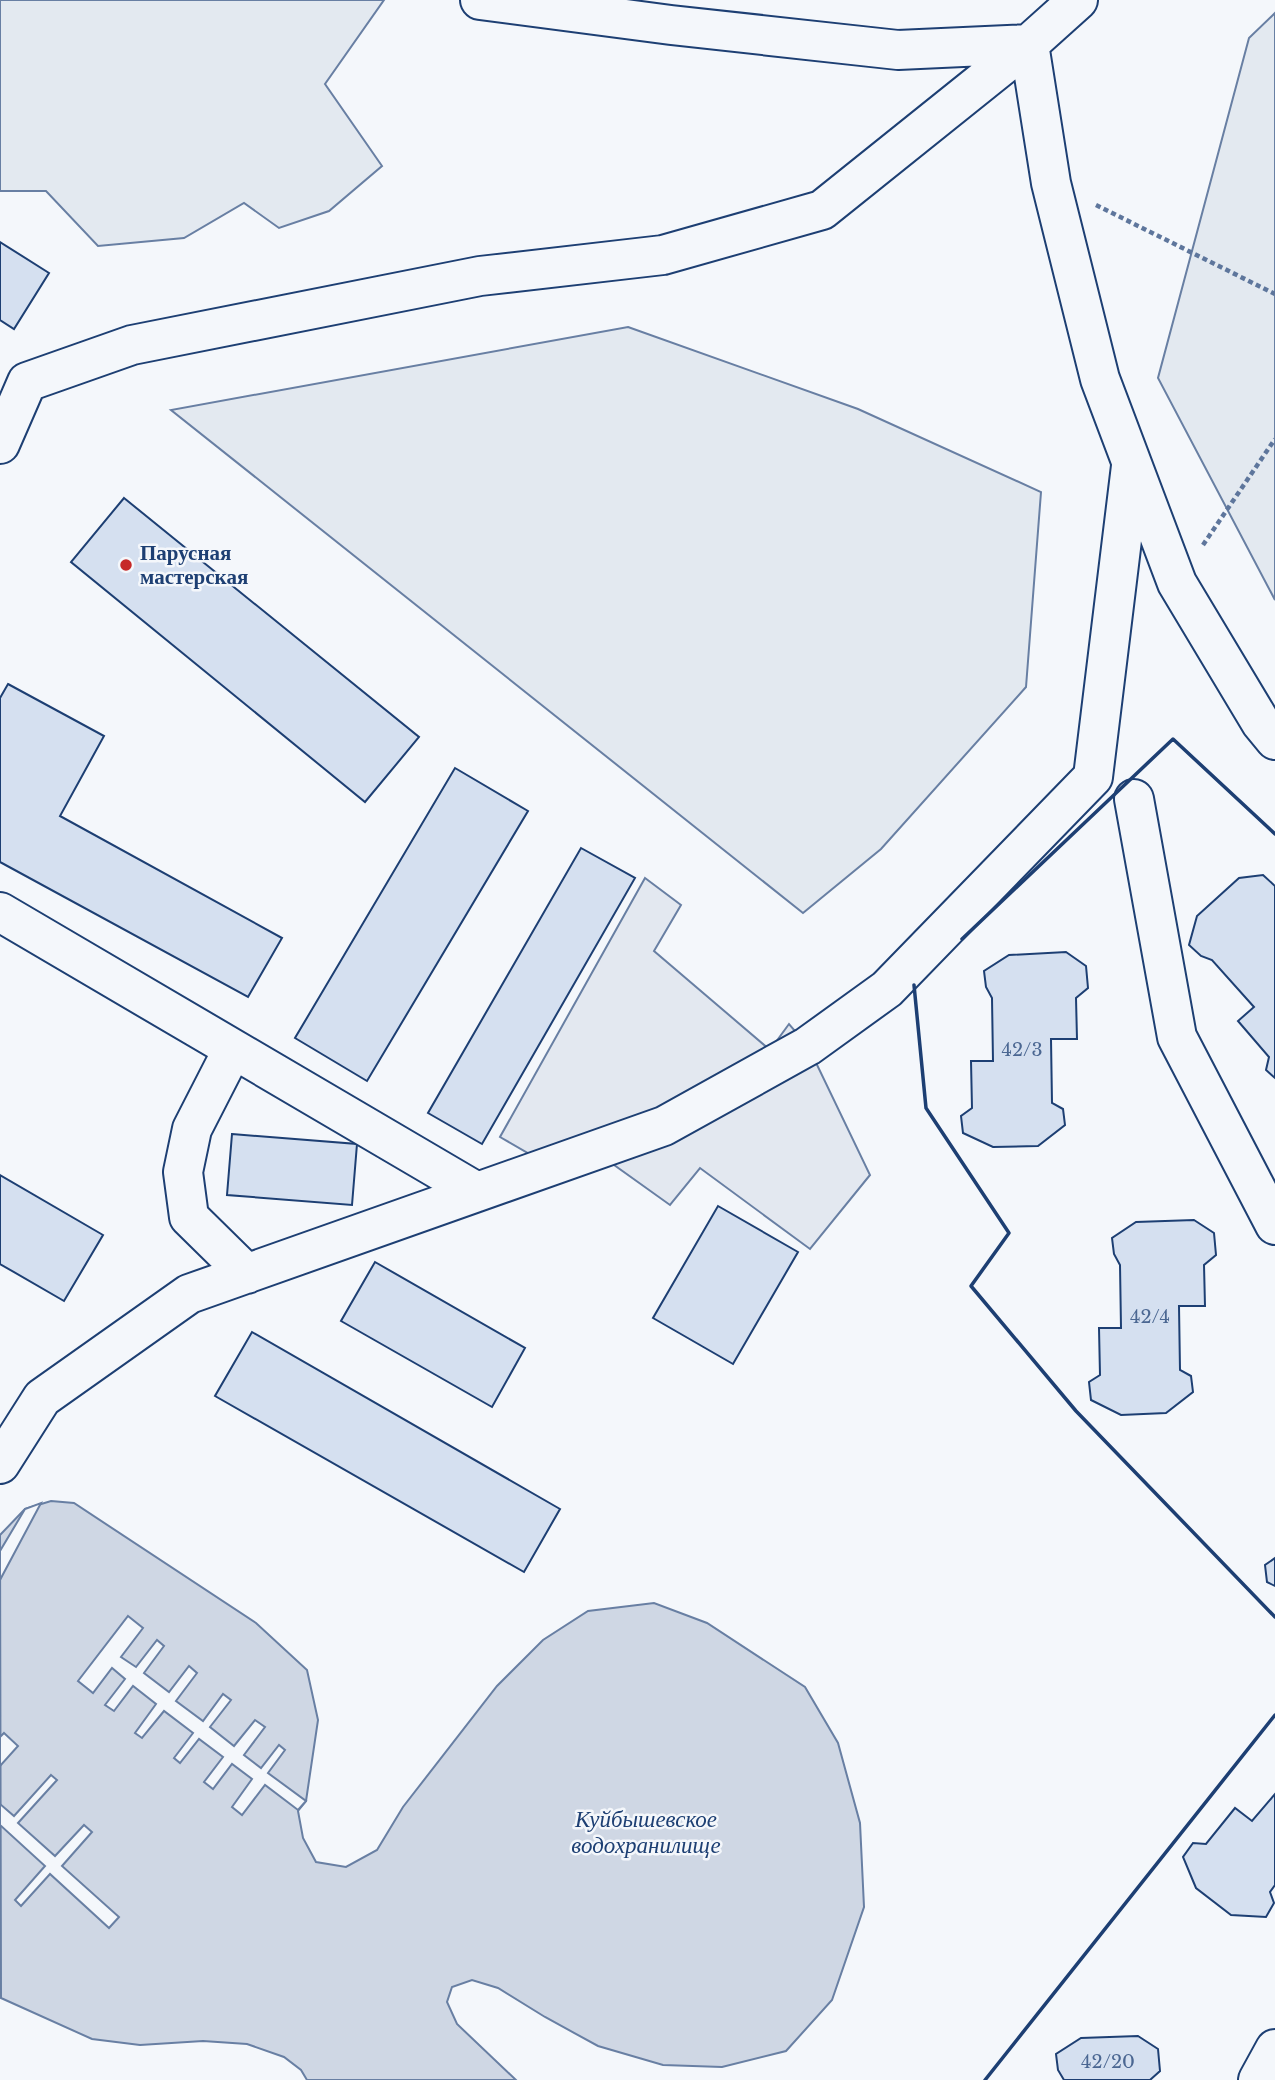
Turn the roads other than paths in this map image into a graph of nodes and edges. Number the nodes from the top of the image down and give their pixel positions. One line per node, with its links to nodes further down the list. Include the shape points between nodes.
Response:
1 (480, 0): 3 (street, via 898,50)
2 (1079, 0): 3 (street)
3 (1029, 44): 4 (street, via 822,209 663,255 480,276 132,345 27,382); 5 (street, via 1051,183 1100,379)
4 (0, 444)
5 (1131, 466): 6 (street, via 1177,583); 10 (street, via 1093,777 887,989 808,1046 664,1126)
6 (1275, 740)
7 (1134, 799): 11 (street, via 1177,1037)
8 (0, 912): 9 (street)
9 (233, 1049): 10 (street); 12 (street, via 192,1129 183,1172 189,1217)
10 (477, 1192): 12 (street)
11 (1275, 1225)
12 (247, 1274): 13 (street, via 189,1294 42,1398)
13 (0, 1464)
14 (1275, 2049): 15 (street)
15 (1258, 2080)

